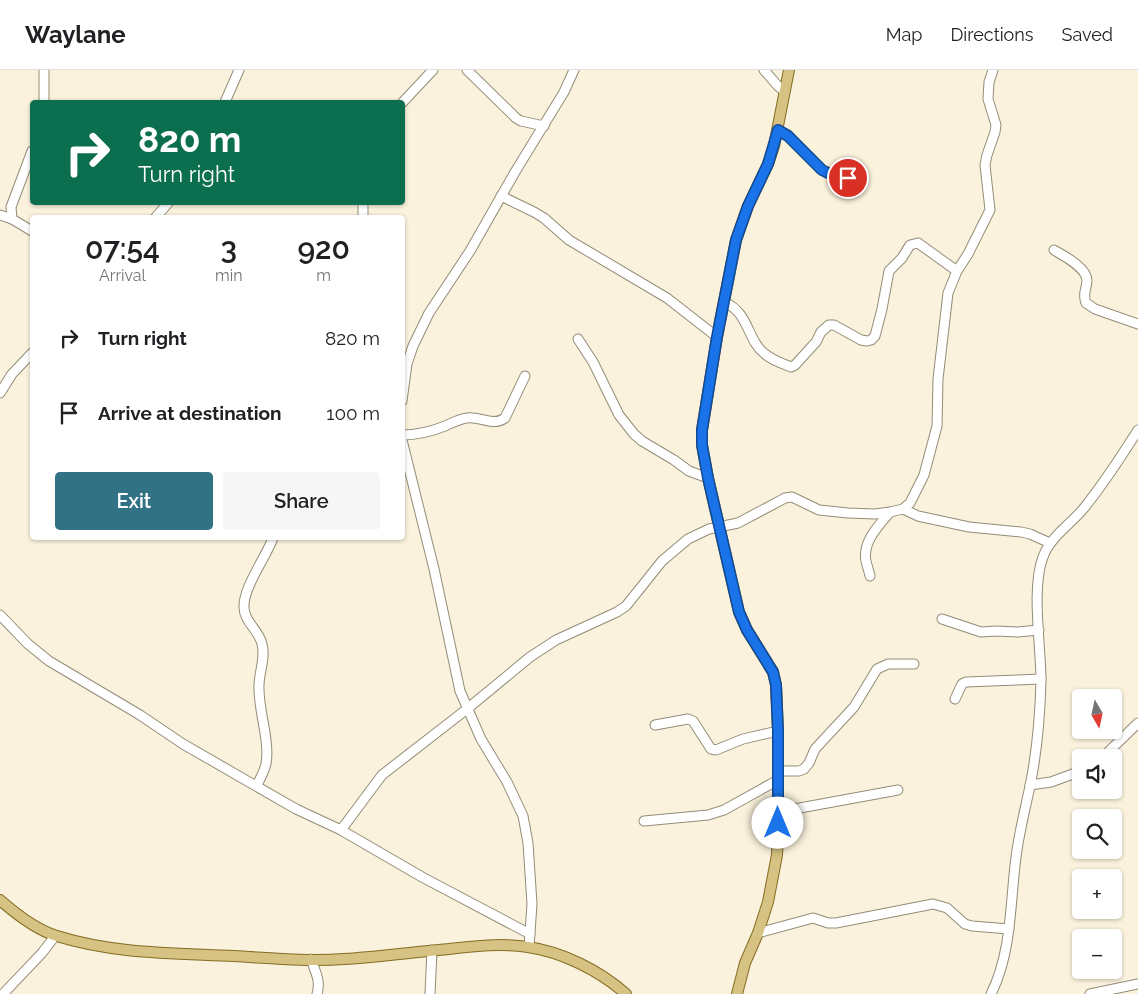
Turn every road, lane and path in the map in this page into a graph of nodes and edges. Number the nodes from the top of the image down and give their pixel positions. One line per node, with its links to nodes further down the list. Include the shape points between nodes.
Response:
1 (44, 70): 10 (street)
2 (239, 70): 11 (street)
3 (433, 70): 12 (street)
4 (467, 70): 13 (street, via 516,118)
5 (574, 70): 13 (street)
6 (764, 70): 9 (street)
7 (789, 70): 9 (main road)
8 (993, 70): 25 (street, via 988,82 988,99 996,125 986,165 990,210)
9 (784, 90): 14 (main road)
10 (44, 100)
11 (226, 100)
12 (405, 100)
13 (544, 126): 17 (street)
14 (778, 130): 16 (street, via 822,170); 26 (main road, via 768,164 739,227)
15 (30, 156): 19 (street)
16 (861, 182)
17 (501, 196): 28 (street, via 534,212 569,240 666,298); 31 (street, via 470,251 429,312)
18 (166, 205): 21 (street)
19 (11, 207): 20 (street); 22 (street)
20 (0, 215): 22 (street)
21 (158, 215)
22 (12, 219): 23 (street)
23 (30, 229)
24 (1054, 250): 27 (street, via 1083,271 1087,278 1083,296 1086,304)
25 (957, 271): 26 (street, via 918,243 910,245 889,271 875,336 871,340 861,340 829,325 791,367 764,354 741,314 733,305); 38 (street, via 944,312 937,426 924,475 910,503)
26 (724, 302): 28 (main road)
27 (1138, 324)
28 (717, 337): 37 (main road, via 702,430)
29 (578, 339): 37 (street, via 594,362 619,415 634,434 689,471)
30 (30, 355): 33 (street)
31 (405, 362)
32 (525, 376): 35 (street, via 500,422 466,418 432,431)
33 (0, 393)
34 (1138, 430): 42 (street, via 1082,510)
35 (405, 435)
36 (405, 452): 50 (street, via 460,691)
37 (708, 478): 40 (main road)
38 (903, 509): 39 (street); 42 (street, via 918,516 969,527 1030,534)
39 (890, 512): 40 (street, via 819,510 792,497 738,523); 43 (street, via 866,549)
40 (718, 527): 50 (street, via 688,538 662,561 626,606 546,646); 53 (main road, via 739,612 773,672)
41 (272, 540): 58 (street, via 245,594 244,607 246,617 262,643 263,655 258,690 267,753)
42 (1050, 543): 46 (street, via 1038,575)
43 (870, 576)
44 (0, 615): 58 (street, via 49,662)
45 (942, 619): 46 (street, via 981,632)
46 (1039, 630): 48 (street)
47 (914, 664): 56 (street, via 888,664 877,669 854,708 815,749 804,769)
48 (1041, 679): 49 (street, via 966,682); 57 (street)
49 (955, 699)
50 (468, 709): 62 (street, via 382,775); 65 (street, via 480,739 507,782 523,816 532,904)
51 (1138, 723): 54 (street)
52 (655, 725): 53 (street, via 688,719 693,721 711,749 716,750 744,738)
53 (778, 731): 56 (main road)
54 (1111, 749)
55 (1072, 774): 57 (street)
56 (778, 776): 60 (main road); 61 (street, via 724,810 708,815)
57 (1030, 785): 64 (street, via 1017,849)
58 (257, 786): 62 (street)
59 (898, 790): 60 (street)
60 (778, 812): 66 (main road, via 777,856)
61 (644, 821)
62 (341, 830): 65 (street)
63 (0, 900): 67 (main road, via 17,915)
64 (1008, 928): 66 (street, via 965,924 947,908 933,904 836,924 813,918); 77 (street, via 1005,953)
65 (530, 934): 68 (street)
66 (758, 934): 76 (main road)
67 (56, 936): 70 (main road, via 96,946 139,951); 72 (street)
68 (529, 947): 69 (main road, via 504,945); 75 (main road, via 580,964)
69 (432, 950): 70 (main road, via 341,960); 74 (street)
70 (311, 959): 73 (street, via 319,979)
71 (1138, 984): 78 (street)
72 (3, 994)
73 (317, 994)
74 (430, 994)
75 (626, 994)
76 (737, 994)
77 (991, 994)
78 (1090, 994)

